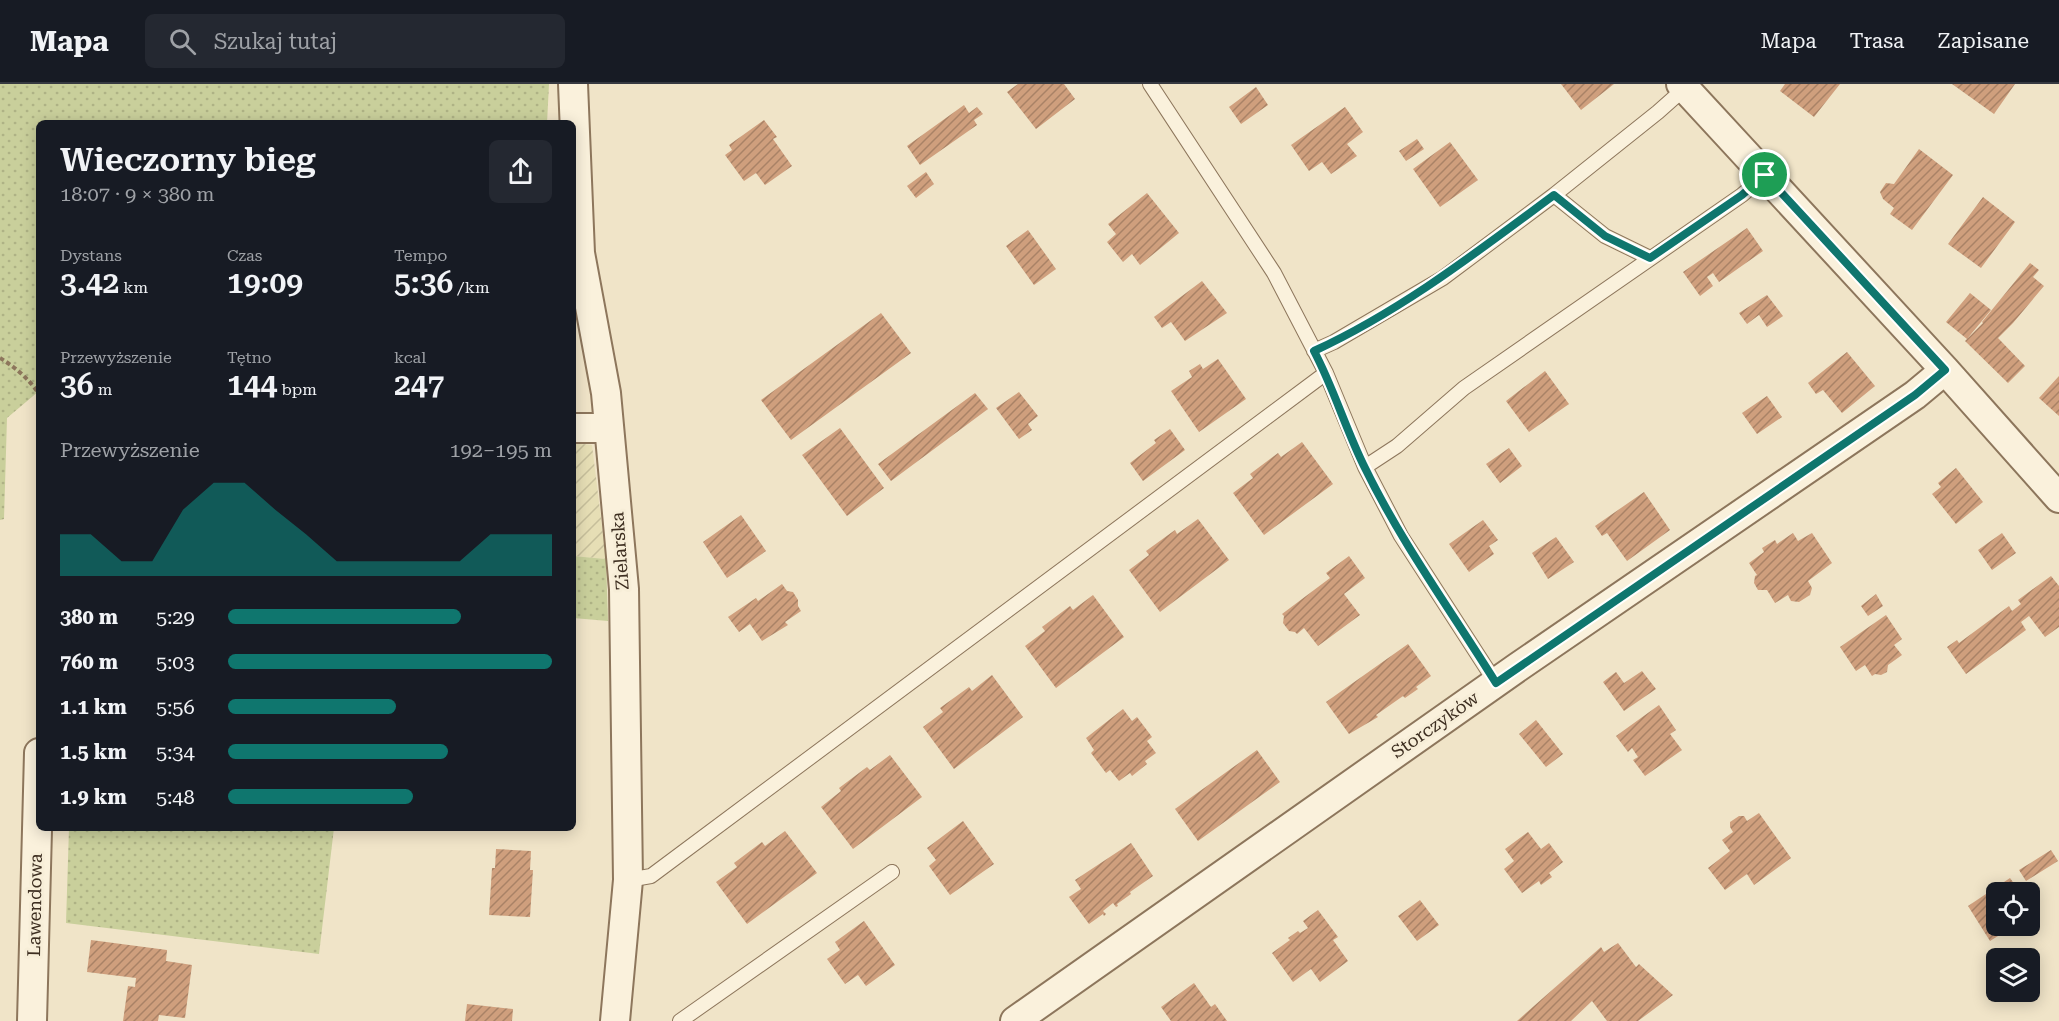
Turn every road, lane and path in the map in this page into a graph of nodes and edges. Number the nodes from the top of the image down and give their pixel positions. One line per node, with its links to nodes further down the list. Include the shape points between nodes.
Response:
1 (573, 84): 4 (street, Zielarska)
2 (1150, 84): 9 (lane, via 1274,273)
3 (1683, 86): 6 (street); 7 (lane, via 1658,112)
4 (574, 120)
5 (576, 156): 15 (street, Zielarska, via 580,253 606,393)
6 (1765, 175): 8 (lane); 11 (street)
7 (1554, 195): 8 (lane, via 1605,236); 9 (lane, via 1443,278)
8 (1650, 258): 16 (lane, via 1464,388 1397,446)
9 (1314, 351): 12 (lane)
10 (0, 358): 13 (path)
11 (1945, 370): 17 (street); 18 (street, Storczyków, via 1915,395)
12 (1326, 373): 16 (lane); 21 (lane, via 651,876)
13 (36, 390)
14 (576, 428): 15 (street)
15 (608, 428): 21 (street, Zielarska, via 624,589)
16 (1365, 467): 18 (lane, via 1401,536)
17 (2059, 498)
18 (1496, 683): 25 (street, Storczyków)
19 (37, 831): 22 (street, Lawendowa)
20 (892, 872): 24 (lane)
21 (628, 880): 23 (street, Zielarska)
22 (32, 1021)
23 (615, 1021)
24 (680, 1021)
25 (1015, 1021)

